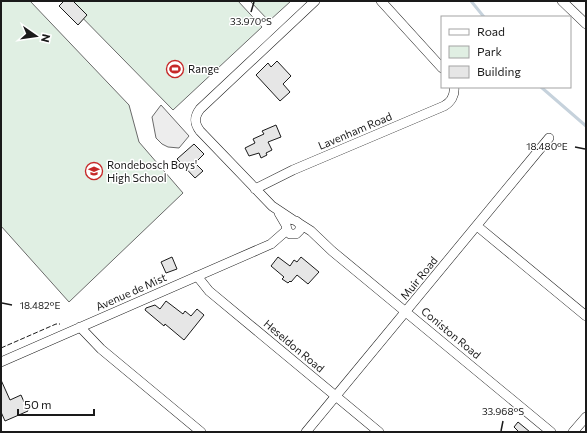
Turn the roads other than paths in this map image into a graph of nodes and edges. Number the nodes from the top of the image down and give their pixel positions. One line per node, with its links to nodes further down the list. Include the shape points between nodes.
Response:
1 (315, 1): 8 (street, Coniston Road, via 200,109 196,116 195,122 200,131)
2 (381, 1): 5 (street)
3 (562, 1): 4 (street)
4 (586, 24)
5 (441, 67)
6 (454, 88): 8 (street, Lavenham Road, via 448,104 293,170)
7 (549, 138): 9 (street, Muir Road)
8 (255, 189): 10 (street, Coniston Road)
9 (476, 226): 12 (street, Muir Road); 13 (street)
10 (293, 228): 11 (street, Avenue de Mist, via 281,242); 12 (street, Coniston Road, via 308,229)
11 (197, 276): 14 (street, Avenue de Mist); 16 (street, Heseldon Road, via 209,291)
12 (407, 312): 16 (street, Muir Road); 21 (street, Coniston Road)
13 (586, 316)
14 (80, 327): 15 (street, Avenue de Mist); 18 (street, via 101,349)
15 (1, 362)
16 (335, 396): 19 (street, Muir Road); 20 (street, Heseldon Road)
17 (586, 417): 22 (street)
18 (201, 432)
19 (306, 432)
20 (379, 432)
21 (551, 432)
22 (573, 432)

